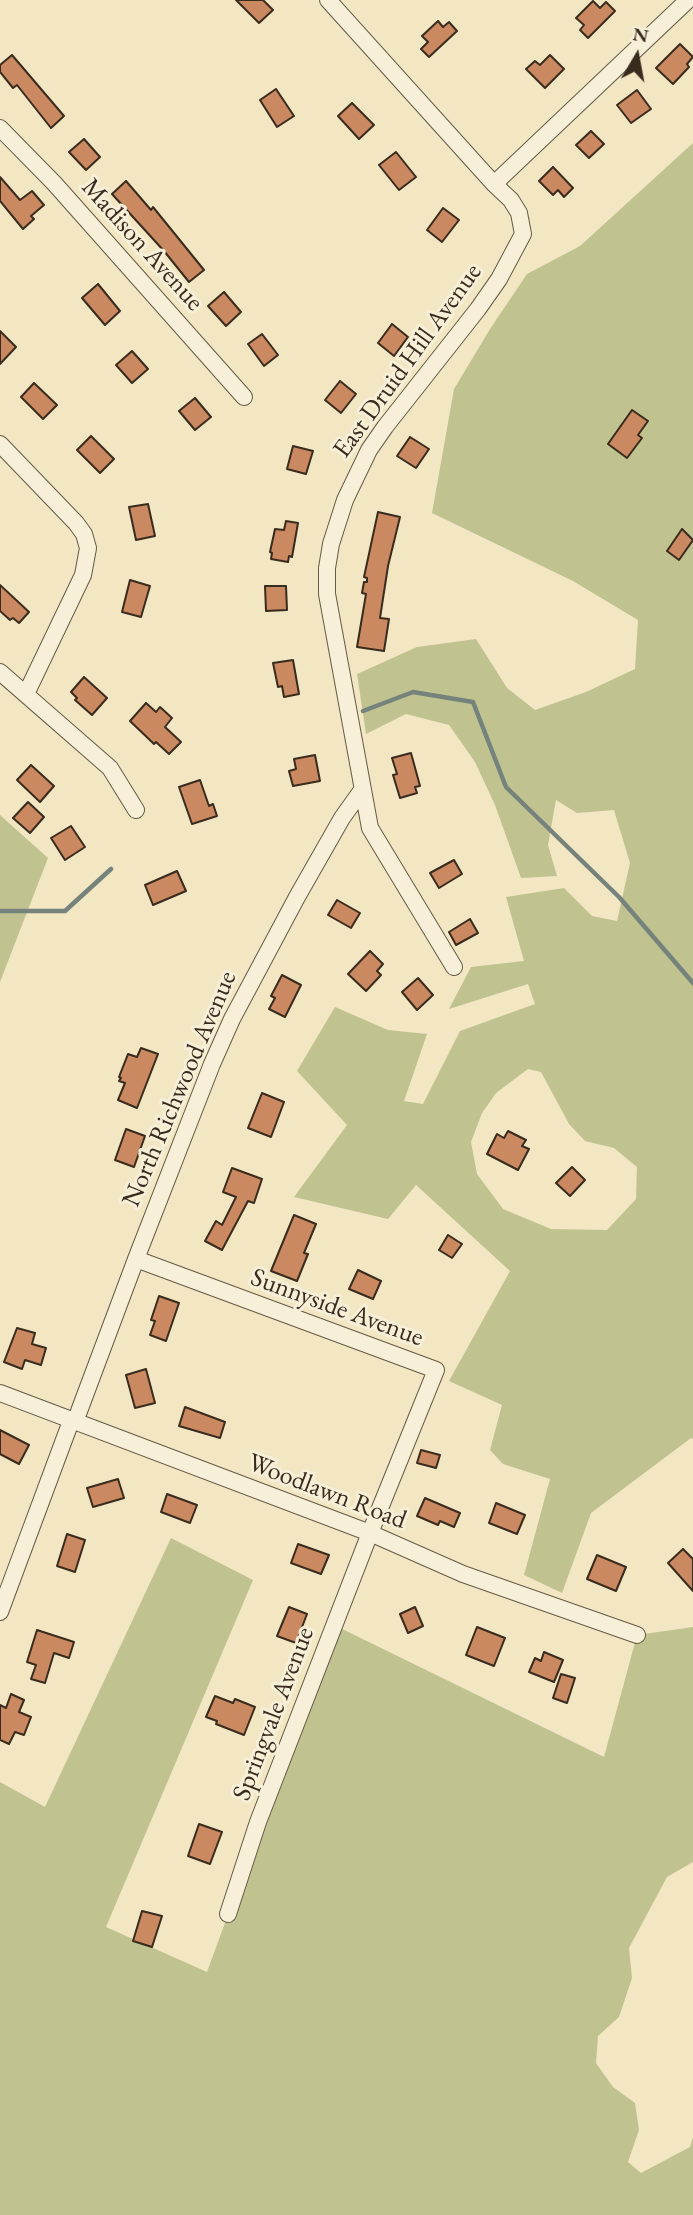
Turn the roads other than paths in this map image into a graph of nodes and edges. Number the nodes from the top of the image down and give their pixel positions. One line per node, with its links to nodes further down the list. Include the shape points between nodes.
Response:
1 (328, 0): 4 (street, East Druid Hill Avenue)
2 (688, 0): 4 (street)
3 (0, 128): 5 (street, Madison Avenue)
4 (494, 184): 9 (street, East Druid Hill Avenue, via 519,213 523,234 478,309 369,450 345,500 331,544 327,594)
5 (244, 397)
6 (0, 444): 8 (street, via 76,523 88,548 83,575)
7 (0, 672): 8 (street)
8 (26, 694): 10 (street, via 110,768)
9 (362, 790): 11 (street, East Druid Hill Avenue, via 370,828); 12 (street, North Richwood Avenue, via 297,897 232,1019)
10 (136, 810)
11 (454, 967)
12 (136, 1259): 14 (street, North Richwood Avenue); 15 (street, Sunnyside Avenue, via 436,1370)
13 (0, 1393): 14 (street, Woodlawn Road)
14 (73, 1422): 15 (street, Woodlawn Road); 16 (street, North Richwood Avenue)
15 (370, 1533): 17 (street, Woodlawn Road, via 463,1574); 18 (street, Springvale Avenue, via 258,1822)
16 (0, 1612)
17 (637, 1635)
18 (228, 1914)

